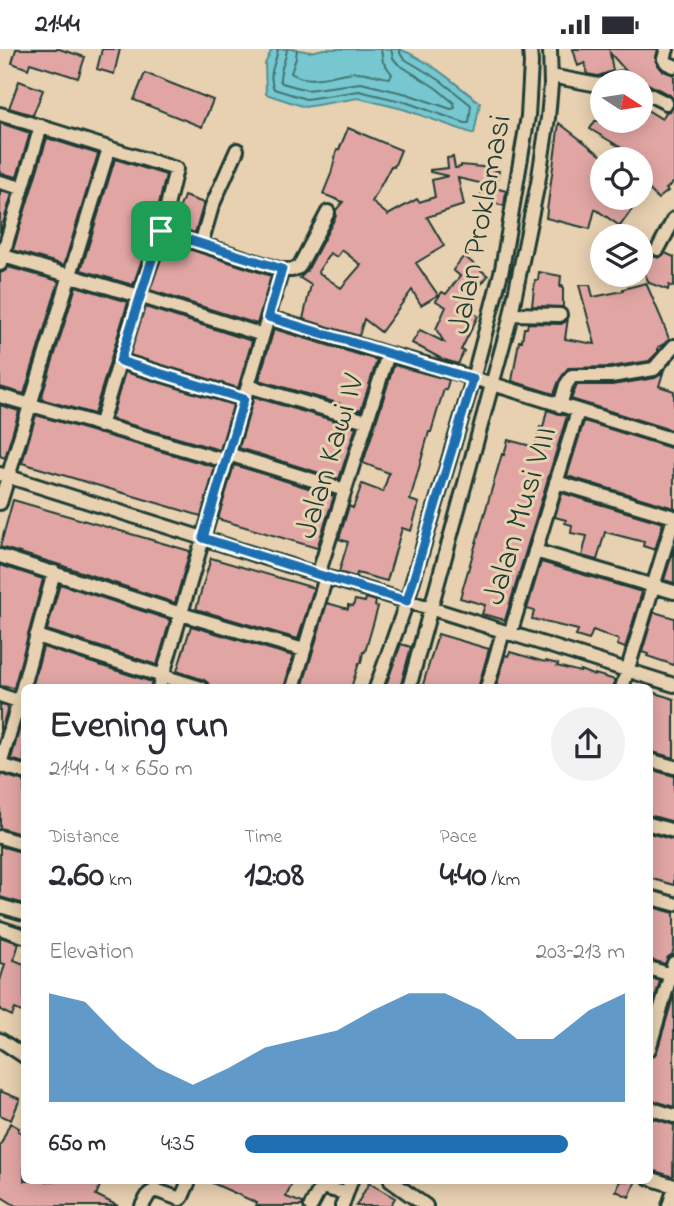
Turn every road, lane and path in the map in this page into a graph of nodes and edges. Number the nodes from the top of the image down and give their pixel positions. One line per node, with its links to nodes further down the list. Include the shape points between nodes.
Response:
1 (530, 49): 4 (street, Jalan Proklamasi)
2 (667, 49): 5 (street, via 664,59)
3 (550, 53): 4 (street); 6 (street, Jalan Proklamasi)
4 (530, 63): 14 (street, Jalan Proklamasi)
5 (674, 66)
6 (551, 76): 7 (street); 16 (street, Jalan Proklamasi)
7 (590, 83)
8 (653, 96): 9 (street)
9 (666, 103)
10 (0, 114): 11 (street)
11 (41, 126): 12 (street); 17 (street)
12 (109, 148): 20 (street, via 176,169); 25 (street)
13 (237, 150): 21 (street)
14 (518, 180): 16 (street); 34 (street, Jalan Proklamasi, via 502,269)
15 (0, 182): 17 (street)
16 (538, 183): 27 (street, Jalan Proklamasi)
17 (22, 188): 23 (street)
18 (328, 212): 24 (street, via 299,267)
19 (674, 219): 22 (street)
20 (161, 231): 21 (street); 26 (street)
21 (201, 244): 24 (street)
22 (658, 249)
23 (1, 258): 25 (street)
24 (282, 269): 29 (street)
25 (70, 275): 26 (street); 39 (street)
26 (139, 296): 30 (street); 33 (street)
27 (512, 314): 28 (street); 35 (street, Jalan Proklamasi)
28 (560, 314)
29 (268, 317): 30 (street); 32 (street)
30 (262, 335): 36 (street)
31 (674, 346): 40 (street, via 654,369 572,376)
32 (387, 354): 34 (street); 42 (street, Jalan Kawi IV)
33 (120, 361): 38 (street); 43 (street)
34 (473, 379): 35 (street); 58 (street, Jalan Proklamasi)
35 (493, 385): 40 (street); 59 (street, Jalan Proklamasi)
36 (248, 386): 38 (street); 42 (street)
37 (0, 395): 39 (street)
38 (244, 399): 45 (street)
39 (30, 405): 43 (street); 46 (street)
40 (560, 406): 41 (street)
41 (578, 411): 44 (street); 47 (street, Jalan Musi VIII)
42 (366, 421): 48 (street, Jalan Kawi IV)
43 (100, 426): 45 (street)
44 (674, 440)
45 (227, 457): 48 (street); 51 (street)
46 (4, 475): 49 (street); 51 (street)
47 (556, 482): 50 (street); 52 (street, Jalan Musi VIII)
48 (345, 490): 55 (street, Jalan Kawi IV)
49 (0, 503)
50 (674, 518): 56 (street)
51 (203, 538): 55 (street); 60 (street)
52 (535, 551): 56 (street); 61 (street, Jalan Musi VIII)
53 (0, 556): 54 (street)
54 (54, 572): 60 (street); 62 (street)
55 (322, 576): 58 (street); 63 (street, Jalan Kawi IV)
56 (653, 586): 57 (street); 64 (street)
57 (674, 592)
58 (407, 601): 59 (street); 68 (street, Jalan Proklamasi)
59 (430, 608): 61 (street); 69 (street, Jalan Proklamasi)
60 (181, 614): 63 (street); 65 (street)
61 (506, 633): 64 (street); 70 (street, Jalan Musi VIII)
62 (36, 636): 65 (street); 66 (street)
63 (304, 650): 67 (street, Jalan Kawi IV)
64 (628, 670): 71 (street); 72 (street)
65 (161, 682)
66 (26, 684)
67 (294, 684)
68 (377, 684)
69 (410, 684)
70 (488, 684)
71 (623, 684)
72 (674, 685)
73 (0, 695): 74 (street)
74 (21, 702)
75 (21, 705): 77 (street)
76 (653, 760): 78 (street)
77 (0, 765): 79 (street)
78 (674, 767)
79 (21, 771)
80 (653, 825): 81 (street)
81 (674, 831)
82 (0, 837): 83 (street)
83 (21, 844)
84 (653, 898): 85 (street)
85 (674, 904)
86 (0, 906): 87 (street)
87 (21, 912)
88 (0, 928): 89 (street)
89 (21, 935)
90 (653, 968): 91 (street)
91 (672, 969): 92 (street)
92 (653, 1032)
93 (0, 1040): 94 (street)
94 (21, 1054)
95 (653, 1109): 96 (street)
96 (674, 1116)
97 (653, 1181): 101 (street)
98 (188, 1184): 102 (street, via 180,1199 155,1190)
99 (395, 1184): 105 (street)
100 (348, 1187): 103 (street, via 321,1187); 104 (street)
101 (672, 1195)
102 (142, 1206)
103 (311, 1206)
104 (342, 1206)
105 (426, 1206)

